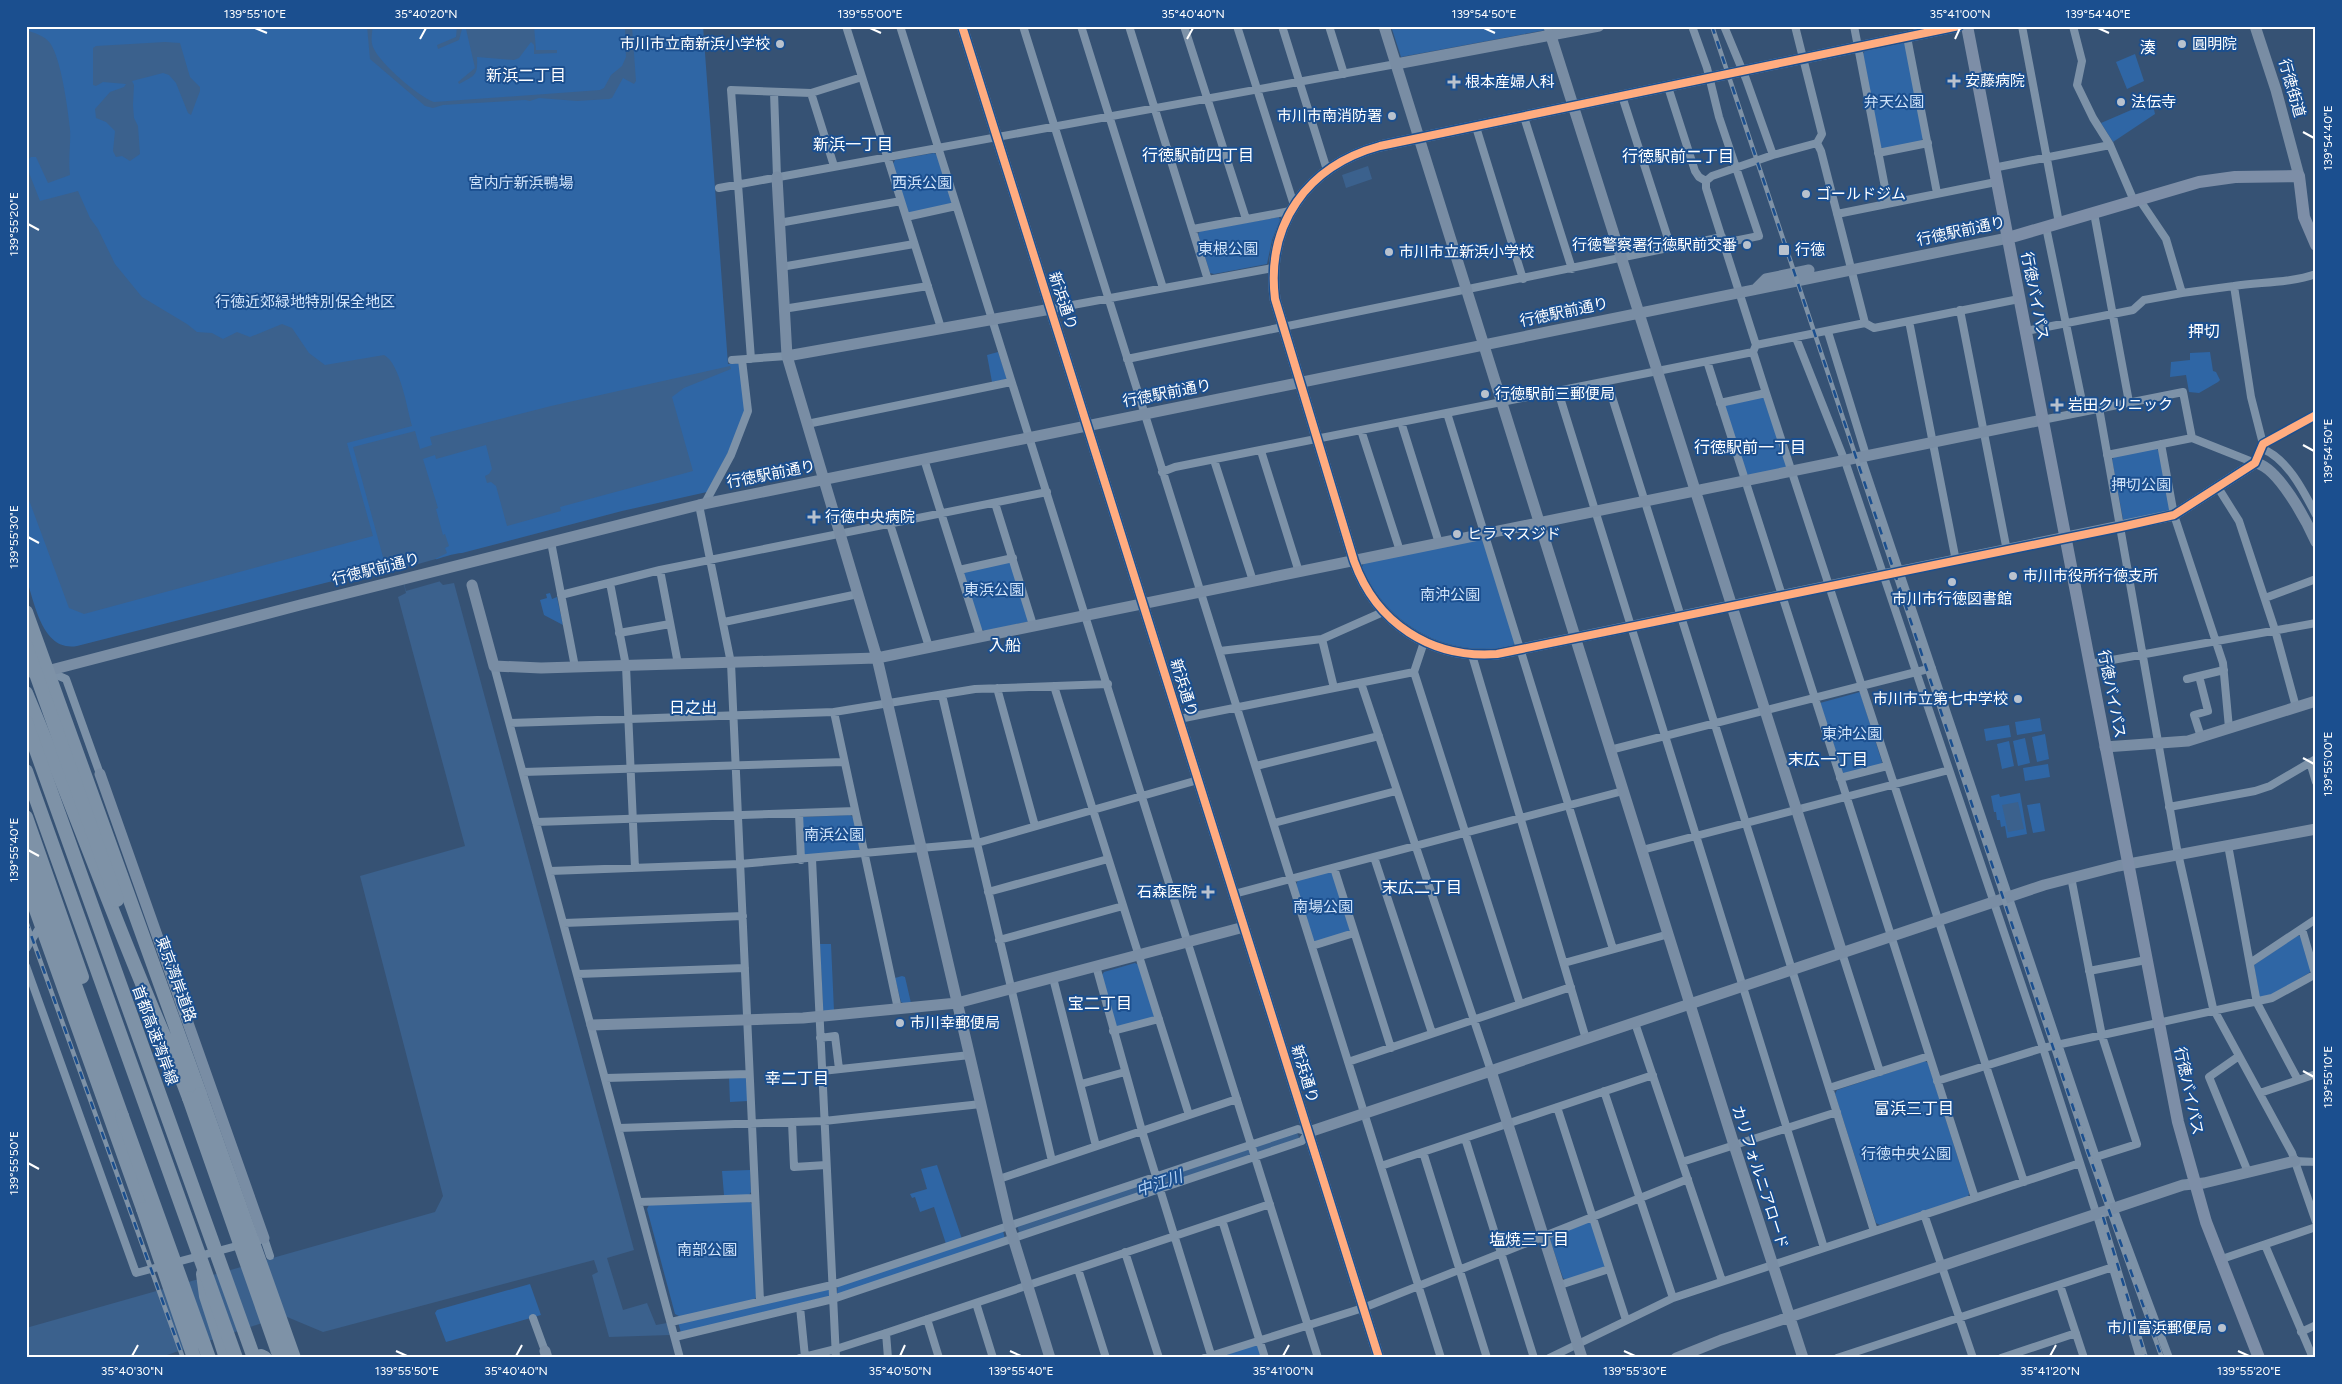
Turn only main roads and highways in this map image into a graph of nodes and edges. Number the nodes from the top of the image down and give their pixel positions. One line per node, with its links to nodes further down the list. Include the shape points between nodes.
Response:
1 (1967, 26): 3 (main road, 行徳バイパス)
2 (2299, 176): 3 (main road, 行徳駅前通り, via 2215,179); 4 (main road, 行徳街道, via 2304,217)
3 (2008, 238): 29 (main road, 行徳バイパス, via 2178,1122 2193,1184 2219,1260)
4 (2316, 245)
5 (26, 612): 15 (highway, 東京湾岸道路)
6 (26, 646): 14 (highway, 東京湾岸道路, bridge)
7 (26, 693): 14 (highway, via 56,762 120,934)
8 (26, 722): 25 (highway, 首都高速湾岸線, bridge)
9 (26, 771): 19 (highway, bridge)
10 (26, 817): 13 (highway)
11 (26, 848): 13 (highway)
12 (26, 882): 16 (highway)
13 (51, 899): 16 (highway, via 83,980 82,1001)
14 (176, 1063): 15 (highway, 東京湾岸道路)
15 (195, 1096): 18 (highway, 東京湾岸道路, bridge); 28 (highway, 東京湾岸道路, bridge)
16 (116, 1118): 17 (highway, bridge); 20 (highway, bridge)
17 (162, 1227): 21 (highway, bridge, via 176,1287); 22 (highway, bridge)
18 (240, 1244): 27 (highway, 東京湾岸道路, bridge); 28 (highway, bridge, via 253,1265)
19 (201, 1258): 23 (highway, bridge, via 206,1296); 24 (highway, bridge)
20 (194, 1358)
21 (200, 1358)
22 (209, 1358)
23 (226, 1358)
24 (236, 1358)
25 (254, 1358): 26 (highway)
26 (265, 1358)
27 (280, 1358)
28 (292, 1358)
29 (2259, 1358)

